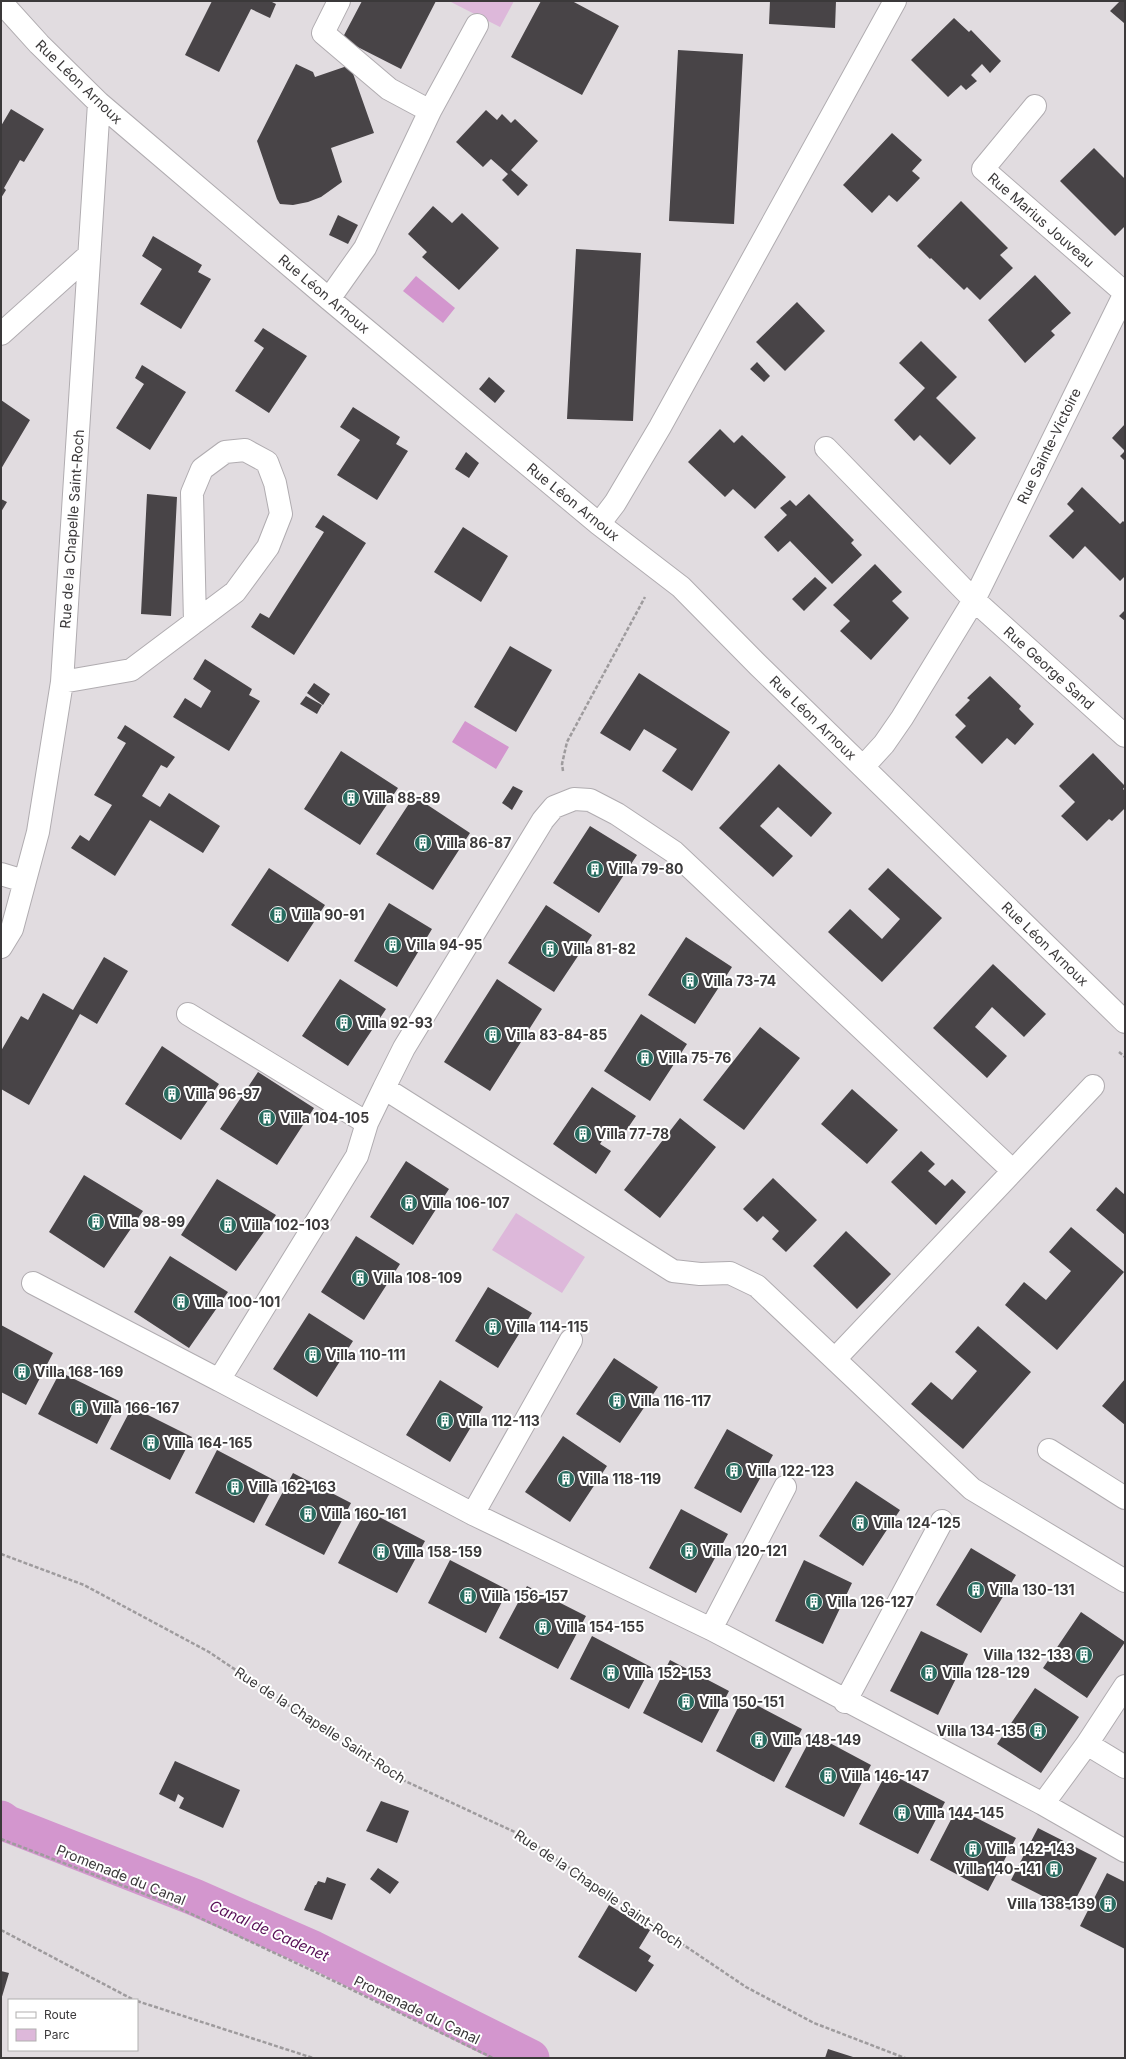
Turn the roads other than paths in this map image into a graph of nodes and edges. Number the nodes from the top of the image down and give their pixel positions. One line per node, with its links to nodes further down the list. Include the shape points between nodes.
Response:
1 (339, 1): 7 (street, via 323,33 389,89)
2 (895, 1): 13 (street, via 660,427 615,503)
3 (1, 2): 5 (street, Rue Léon Arnoux)
4 (477, 25): 7 (street)
5 (99, 103): 8 (street, Rue de la Chapelle Saint-Roch); 10 (street, Rue Léon Arnoux)
6 (1035, 106): 9 (street, Rue Marius Jouveau, via 983,169)
7 (430, 111): 10 (street, via 365,248)
8 (89, 255): 11 (street); 16 (street, Rue de la Chapelle Saint-Roch)
9 (1125, 293): 14 (street, Rue Sainte-Victoire)
10 (329, 299): 13 (street, Rue Léon Arnoux)
11 (1, 334)
12 (826, 448): 14 (street, Rue George Sand)
13 (599, 524): 18 (street, Rue Léon Arnoux, via 681,587)
14 (974, 600): 17 (street, Rue George Sand); 18 (street, Rue Sainte-Victoire, via 902,718 884,744)
15 (195, 622): 15 (street, via 192,493 202,469 224,452 245,450 267,462 275,483 281,514 268,547 235,592); 16 (street, via 131,670)
16 (62, 682): 20 (street, Rue de la Chapelle Saint-Roch, via 38,832)
17 (1125, 736)
18 (863, 767): 23 (street, Rue Léon Arnoux)
19 (1, 874): 20 (street)
20 (24, 881): 21 (street, Rue de la Chapelle Saint-Roch, via 12,929)
21 (1, 947)
22 (188, 1014): 26 (street)
23 (1125, 1022)
24 (1093, 1086): 27 (street)
25 (384, 1088): 26 (street); 27 (street, via 404,1048 543,820 554,807 574,799 590,800 617,814 674,852); 30 (street, via 673,1272 730,1273 757,1286)
26 (368, 1123): 31 (street, via 357,1156)
27 (1013, 1171): 30 (street)
28 (33, 1282): 31 (street)
29 (571, 1340): 35 (street)
30 (834, 1360): 37 (street, via 972,1489)
31 (219, 1380): 35 (street)
32 (1048, 1450): 34 (street)
33 (785, 1487): 38 (street)
34 (1125, 1498)
35 (473, 1514): 38 (street)
36 (942, 1521): 40 (street)
37 (1125, 1580)
38 (711, 1629): 40 (street)
39 (1125, 1686): 41 (street)
40 (846, 1702): 43 (street)
41 (1088, 1744): 42 (street); 43 (street)
42 (1125, 1767)
43 (1044, 1804): 44 (street)
44 (1125, 1851)

